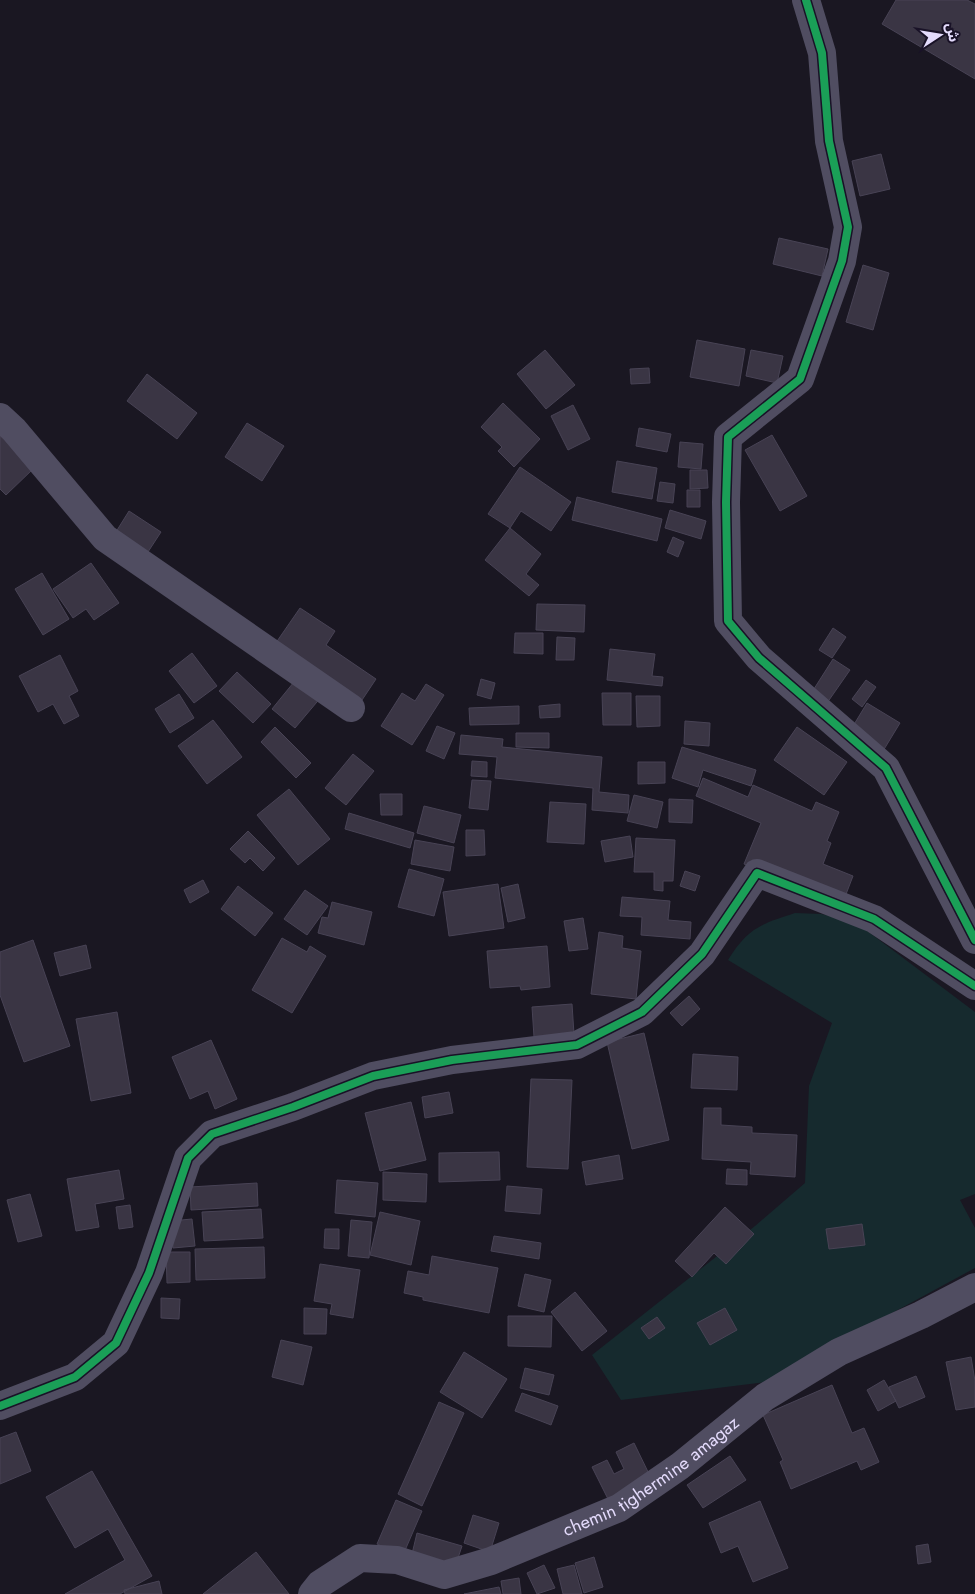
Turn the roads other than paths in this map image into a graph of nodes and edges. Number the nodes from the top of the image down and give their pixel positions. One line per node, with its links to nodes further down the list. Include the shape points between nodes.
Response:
1 (806, 0): 4 (street, via 822,52 829,140 848,228 842,261 800,379 728,437 728,621 759,658 886,768)
2 (0, 417): 3 (street, via 105,538)
3 (351, 708)
4 (975, 940)
5 (975, 986): 7 (street, via 874,920 757,873 702,954 642,1012 577,1045 452,1060 373,1076 212,1134 188,1158 149,1273 116,1343 75,1378)
6 (975, 1287): 8 (street, chemin tighermine amagaz, via 839,1352 765,1397 680,1466 619,1508 492,1561 444,1575 397,1560 360,1558 320,1584)
7 (0, 1406)
8 (312, 1594)

